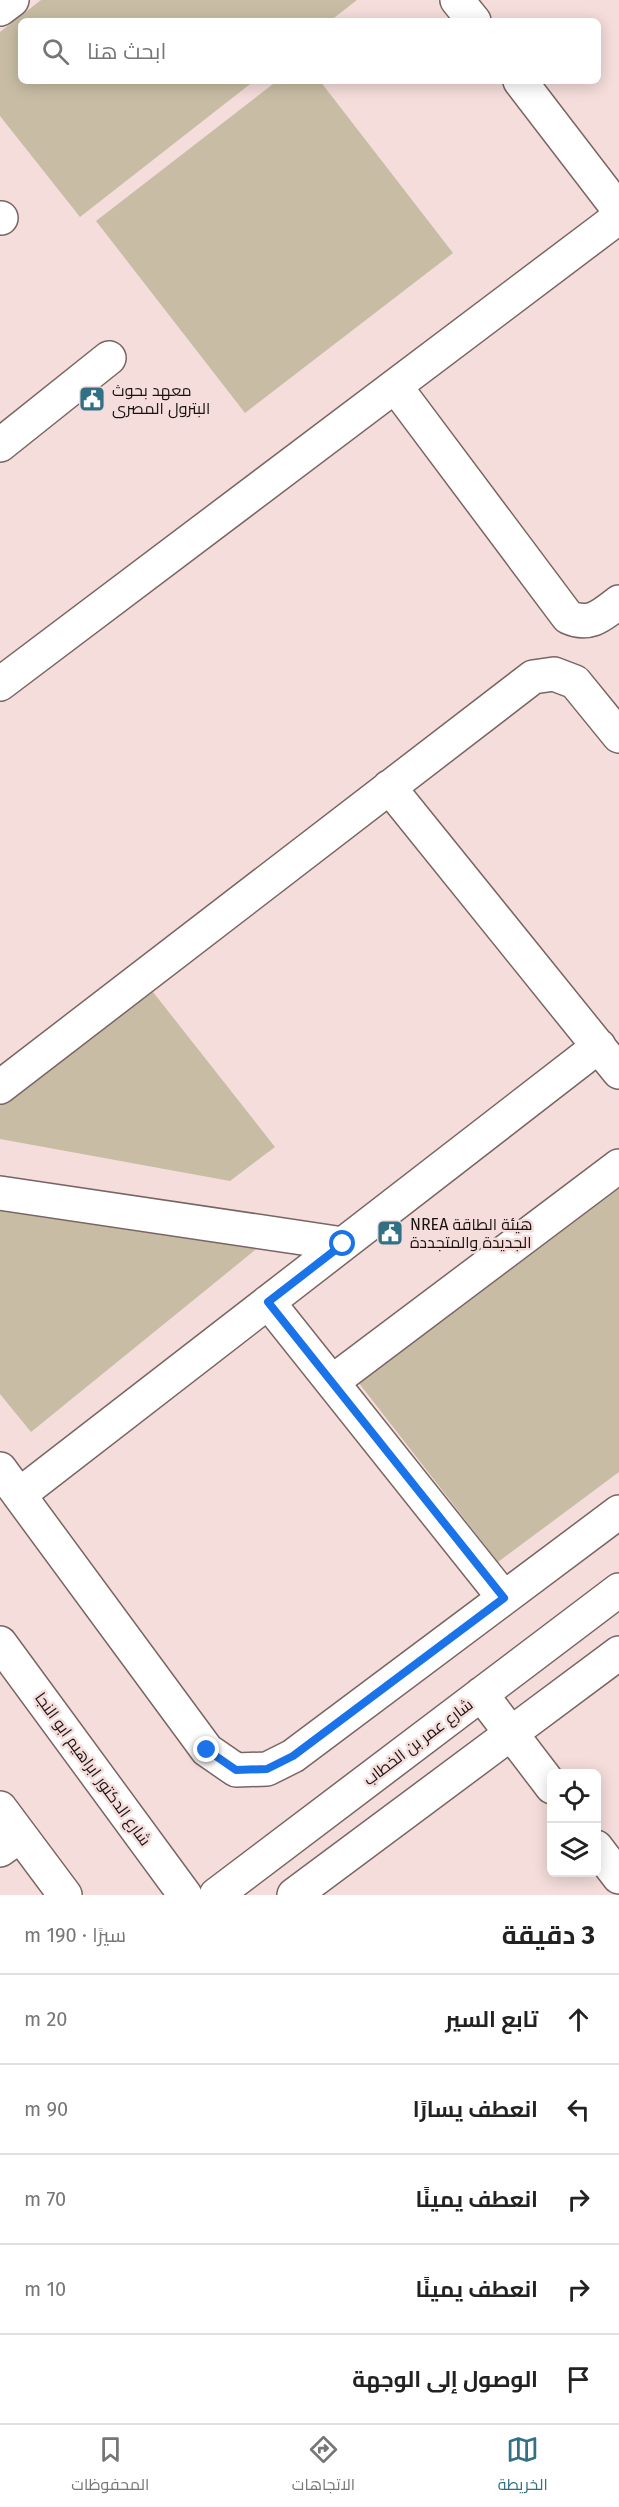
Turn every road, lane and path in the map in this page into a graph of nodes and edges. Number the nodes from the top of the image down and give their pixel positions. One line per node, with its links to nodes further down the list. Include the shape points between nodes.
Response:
1 (12, 0): 3 (street)
2 (457, 0): 4 (street)
3 (0, 9)
4 (472, 18)
5 (522, 84): 6 (street)
6 (619, 210)
7 (619, 217): 9 (street)
8 (109, 358): 10 (street)
9 (395, 386): 11 (street, via 568,617 579,622 591,621); 12 (street)
10 (0, 445)
11 (619, 602)
12 (0, 684)
13 (619, 736): 14 (street, via 575,682 554,674 533,677)
14 (389, 787): 15 (street); 17 (street)
15 (598, 1047): 16 (street); 20 (street)
16 (619, 1072)
17 (0, 1087)
18 (619, 1166): 22 (street)
19 (0, 1193): 20 (street)
20 (343, 1244): 21 (street)
21 (268, 1302): 22 (street); 24 (street)
22 (332, 1383): 27 (street)
23 (0, 1469): 24 (street)
24 (19, 1495): 27 (street, via 207,1750 236,1770 267,1769 293,1756)
25 (619, 1512): 27 (street)
26 (619, 1590): 30 (street, شارع عمر بن الخطاب)
27 (504, 1598)
28 (0, 1643): 38 (street, شارع الدكتور ابراهيم ابو النجا)
29 (619, 1653): 31 (street)
30 (481, 1694): 31 (street); 39 (street, شارع عمر بن الخطاب)
31 (511, 1733): 32 (street); 40 (street)
32 (547, 1780)
33 (0, 1808): 34 (street)
34 (10, 1843): 37 (street)
35 (601, 1852): 36 (street)
36 (619, 1877)
37 (65, 1895)
38 (186, 1895)
39 (216, 1895)
40 (294, 1895)

